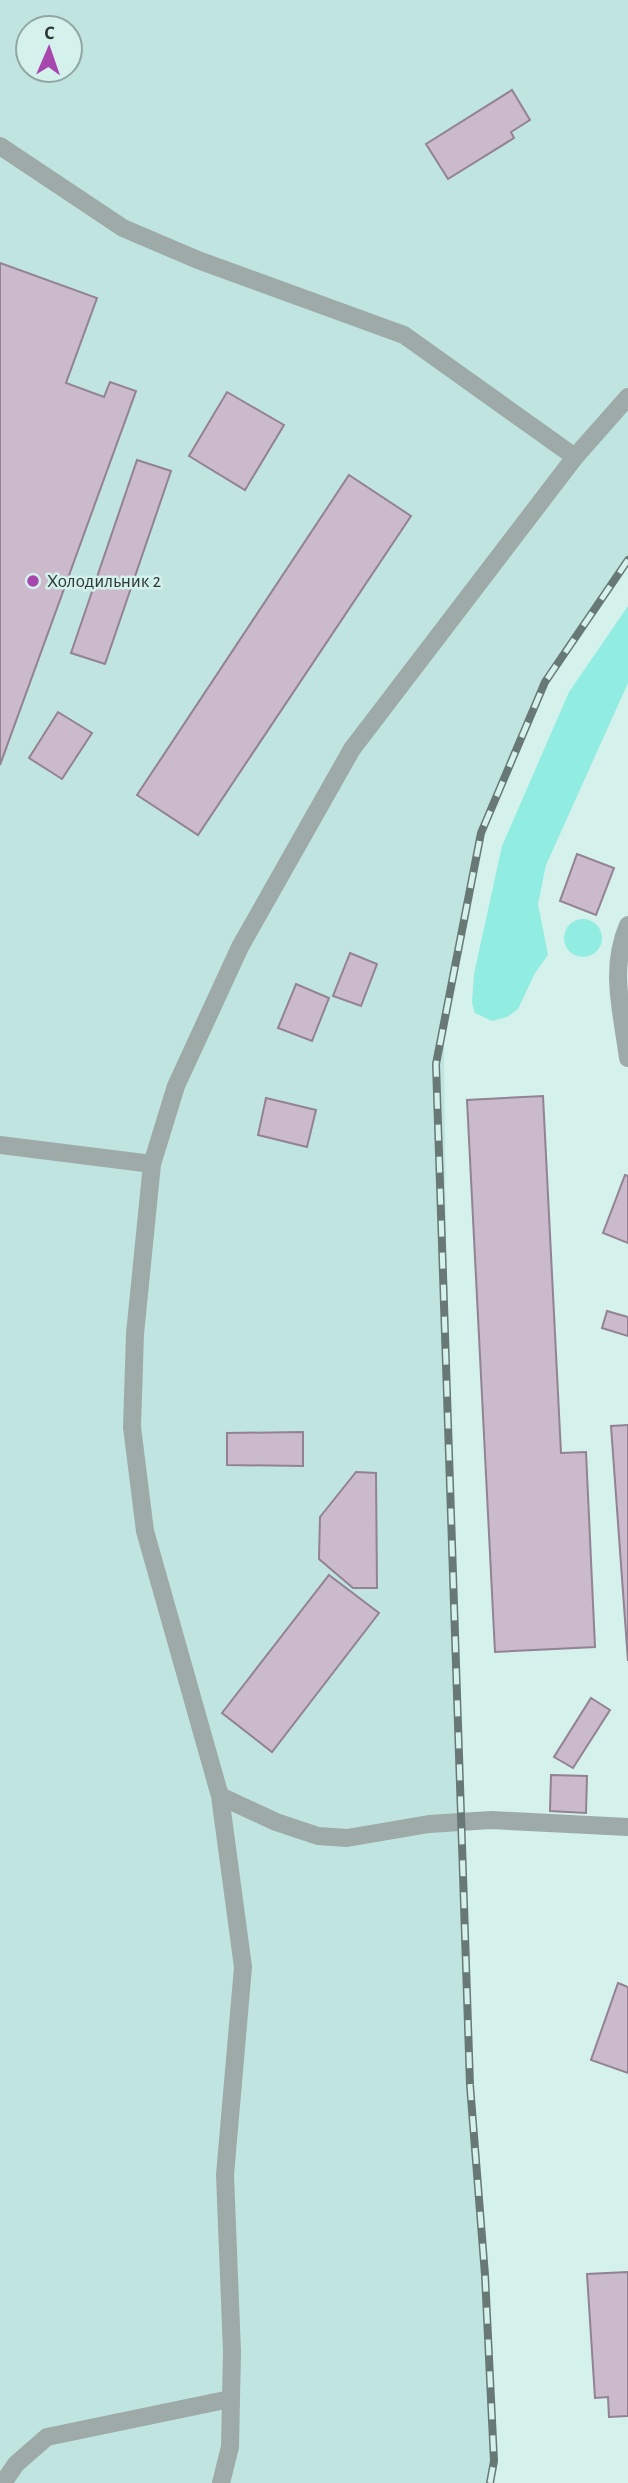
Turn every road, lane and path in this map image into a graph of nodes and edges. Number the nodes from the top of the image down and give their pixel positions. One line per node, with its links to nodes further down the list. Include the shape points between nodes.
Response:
1 (0, 146): 3 (lane, via 123,228 404,335)
2 (628, 397): 3 (lane)
3 (575, 457): 7 (lane, via 352,749 240,947 176,1086)
4 (628, 925): 5 (lane, via 617,961)
5 (628, 1058)
6 (0, 1145): 7 (lane)
7 (152, 1164): 8 (lane, via 135,1334 132,1427 145,1531)
8 (220, 1796): 9 (lane, via 317,1836 347,1838 429,1824 491,1820); 10 (lane, via 243,1967 225,2175)
9 (628, 1827)
10 (230, 2399): 11 (lane, via 47,2437 16,2464); 12 (lane, via 230,2447)
11 (3, 2483)
12 (221, 2483)

